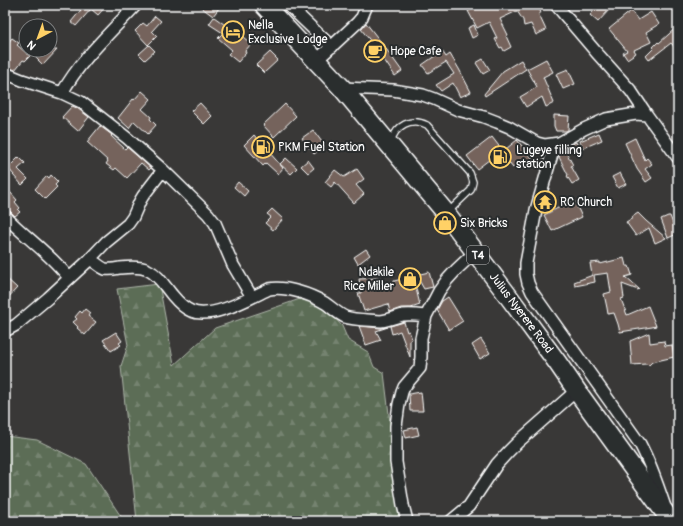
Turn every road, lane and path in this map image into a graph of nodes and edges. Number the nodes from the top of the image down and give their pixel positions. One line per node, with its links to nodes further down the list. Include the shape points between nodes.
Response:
1 (136, 5): 10 (street, via 80,65)
2 (264, 5): 7 (highway, Julius Nyerere Road / T4)
3 (288, 5): 6 (street)
4 (367, 5): 6 (street, via 357,23)
5 (556, 5): 11 (street, via 631,91)
6 (332, 46): 7 (street)
7 (317, 60): 9 (highway, Julius Nyerere Road / T4)
8 (5, 73): 10 (street)
9 (342, 88): 12 (street, via 393,90 423,95 509,127 537,143); 13 (highway, Julius Nyerere Road / T4)
10 (62, 93): 15 (street, via 81,102)
11 (647, 115): 12 (street, via 636,114 606,119); 14 (street)
12 (555, 144): 25 (street, via 536,210 526,263 528,283 640,444)
13 (390, 145): 16 (highway, Julius Nyerere Road / T4); 16 (lane, via 393,134 404,125 409,122 422,123 427,125 470,173 474,182 471,190)
14 (678, 158)
15 (163, 170): 19 (street, via 140,201 130,222); 21 (street, via 215,223 233,265)
16 (446, 213): 18 (highway, Julius Nyerere Road / T4)
17 (5, 216): 20 (street)
18 (475, 252): 22 (street, via 447,280); 24 (highway, Julius Nyerere Road / T4)
19 (90, 259): 20 (street); 21 (street, via 110,270 140,268 153,272 177,301 192,312 204,314 225,310)
20 (69, 278): 23 (street, via 16,325)
21 (252, 297): 22 (street, via 269,289 287,289 318,298 349,318 385,321 402,316)
22 (426, 316): 26 (street, via 421,338 420,368 404,387 397,411 396,462)
23 (5, 331)
24 (577, 390): 25 (highway, Julius Nyerere Road / T4); 27 (street, via 508,452 469,506)
25 (671, 520)
26 (406, 521)
27 (451, 521)

